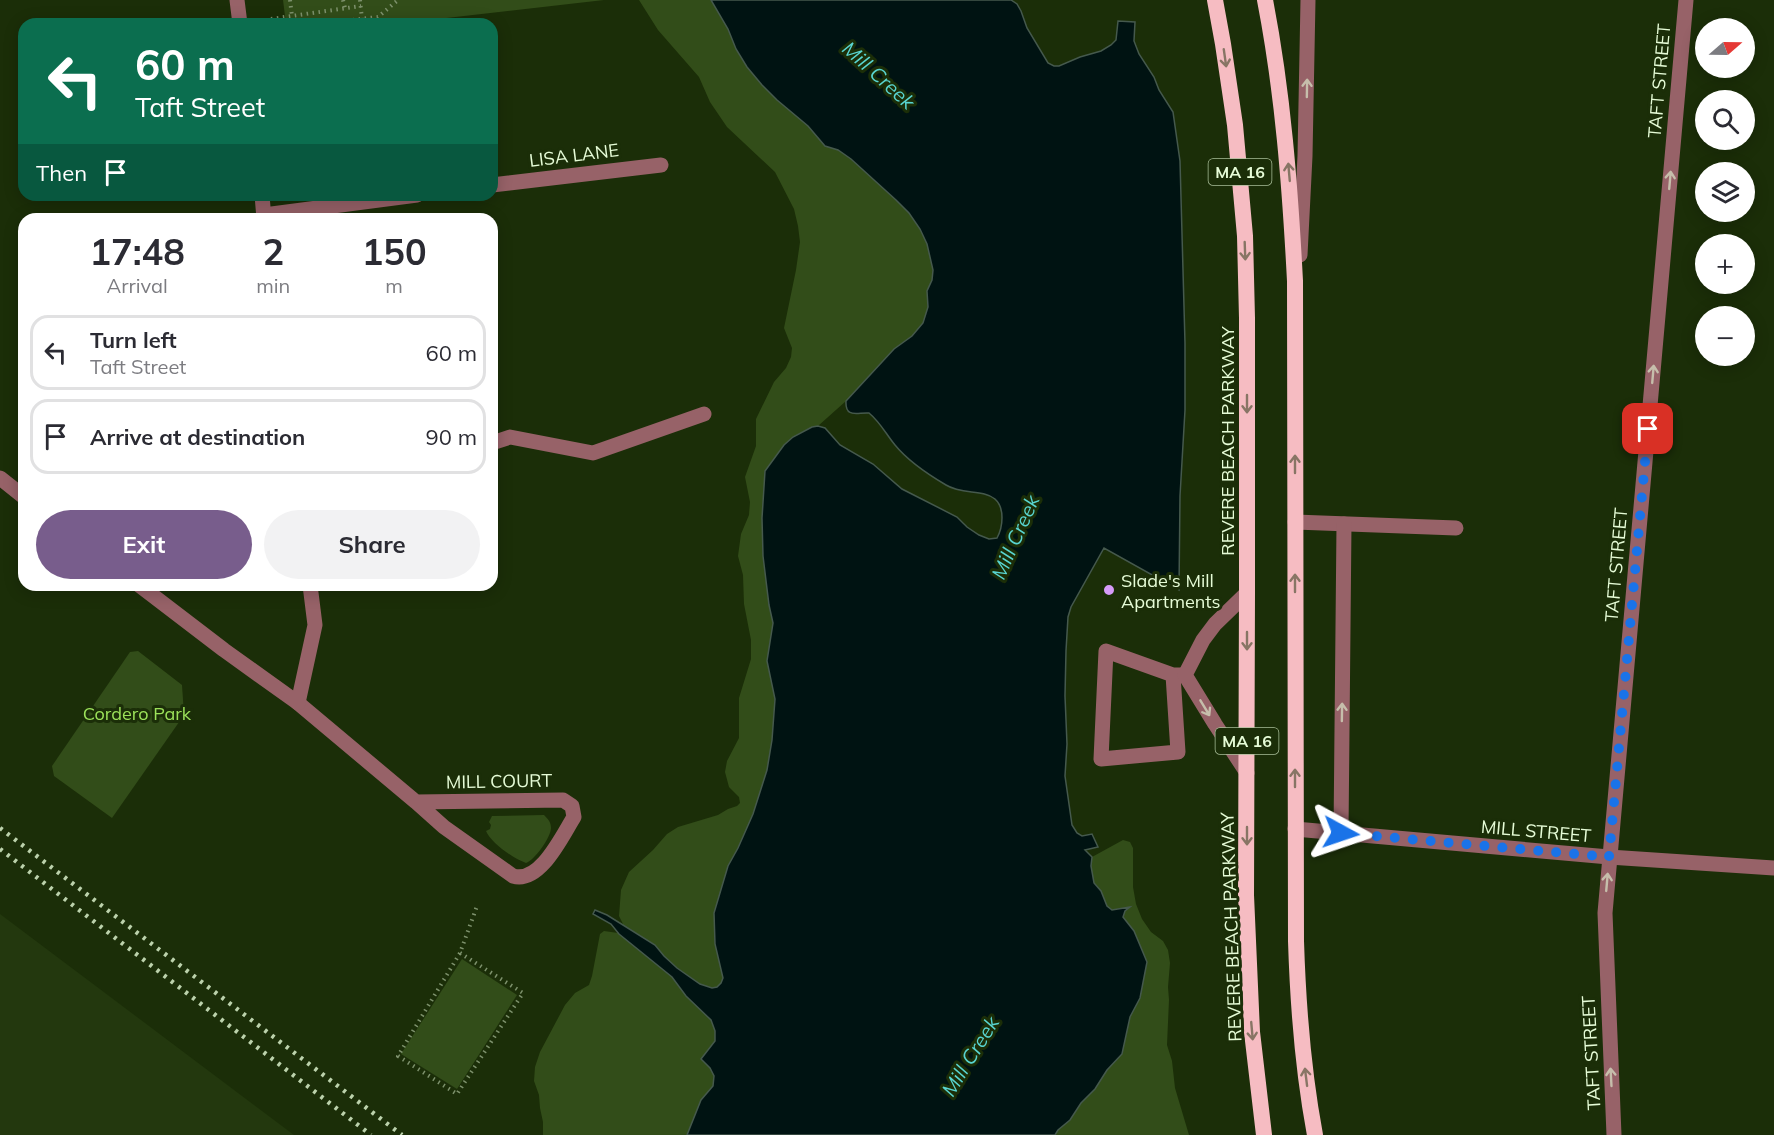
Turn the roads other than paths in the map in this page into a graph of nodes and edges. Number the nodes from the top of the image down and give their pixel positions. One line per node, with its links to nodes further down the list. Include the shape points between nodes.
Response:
1 (237, 0): 6 (street)
2 (1215, 0): 21 (highway, REVERE BEACH PARKWAY / MA 16, one-way to 21, via 1234,116 1245,236)
3 (1265, 0): 11 (highway, MA 16, one-way to 3, via 1291,198 1280,88)
4 (1308, 0): 11 (street, one-way to 4, via 1305,156)
5 (1686, 0): 28 (street, TAFT STREET, one-way to 5)
6 (239, 18)
7 (661, 165): 8 (street, LISA LANE)
8 (498, 184)
9 (375, 201): 10 (street)
10 (292, 213)
11 (1295, 336): 16 (highway, MA 16, one-way to 11)
12 (704, 414): 13 (street, via 593,453 510,437)
13 (498, 441)
14 (0, 478): 15 (street)
15 (18, 492)
16 (1295, 522): 17 (street); 26 (highway, MA 16, one-way to 16)
17 (1344, 524): 18 (street); 27 (street, one-way to 17)
18 (1456, 528)
19 (147, 591): 23 (street, MILL COURT)
20 (311, 591): 23 (street, via 315,625)
21 (1247, 593): 22 (street, via 1215,624); 24 (highway, REVERE BEACH PARKWAY / MA 16, one-way to 24)
22 (1179, 675): 22 (street, via 1106,651 1101,759 1178,752); 24 (street, one-way to 24)
23 (298, 703): 25 (street, MILL COURT)
24 (1247, 772): 30 (highway, REVERE BEACH PARKWAY / MA 16, one-way to 30, via 1249,978)
25 (416, 801): 25 (street, MILL COURT, via 444,827 518,878 538,870 574,817 572,806 563,800)
26 (1295, 829): 27 (street, MILL STREET); 31 (highway, MA 16, one-way to 26, via 1299,1015)
27 (1341, 833): 28 (street, MILL STREET)
28 (1609, 857): 29 (street, MILL STREET); 32 (street, TAFT STREET, one-way to 28, via 1605,937)
29 (1774, 868)
30 (1264, 1135)
31 (1315, 1135)
32 (1614, 1135)

